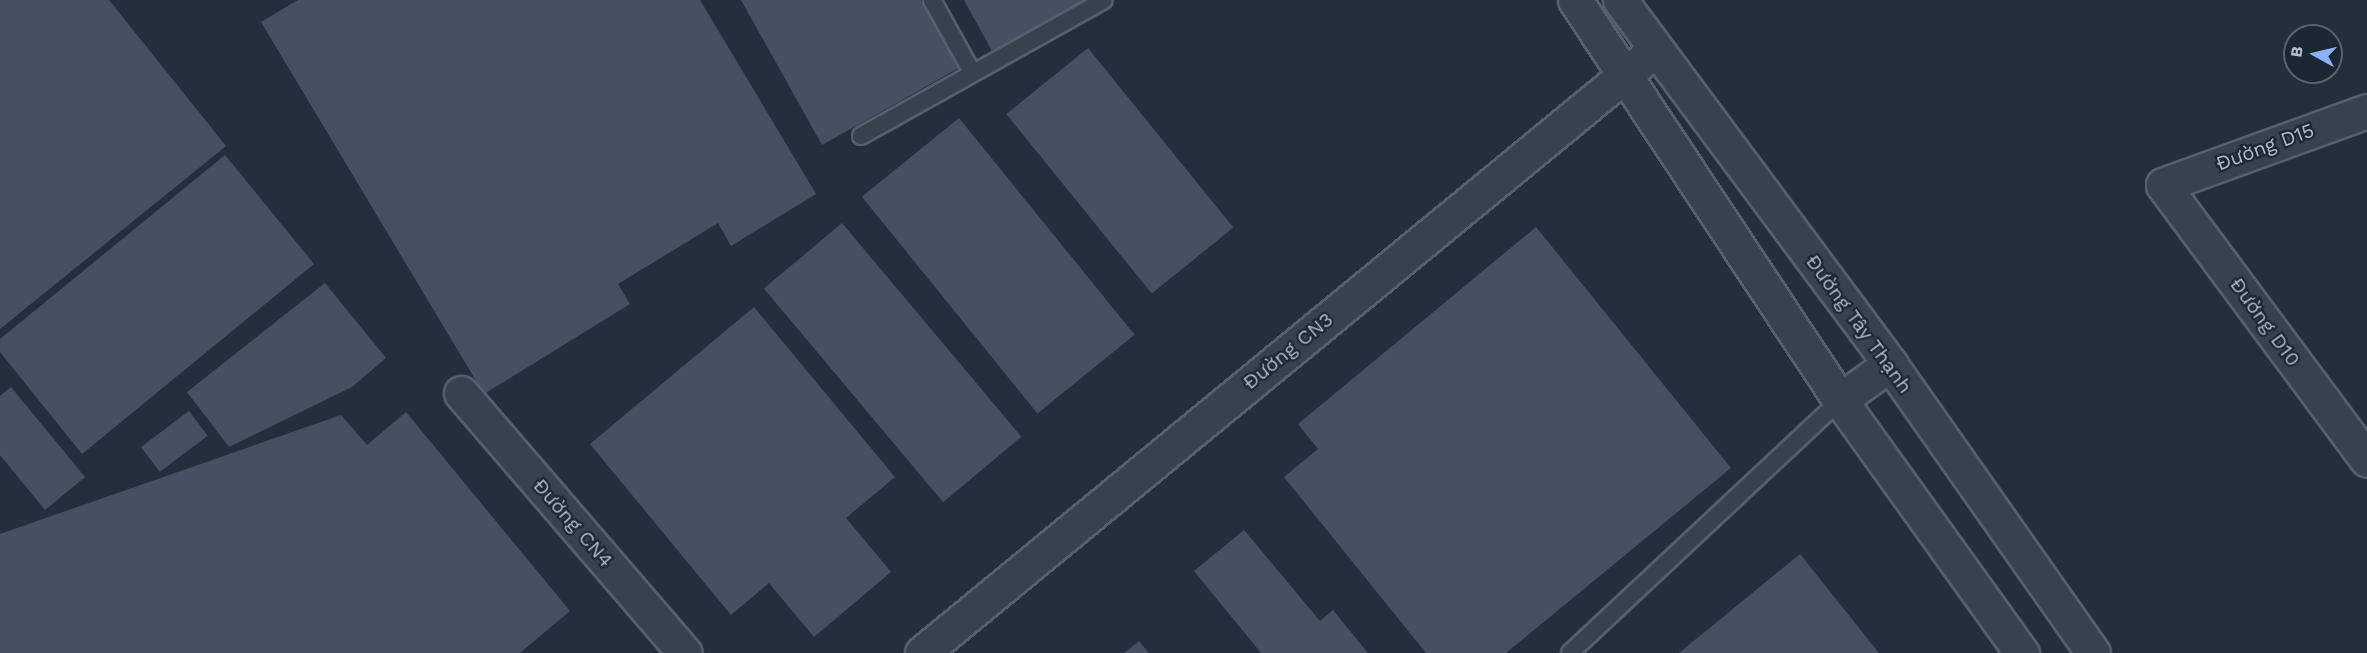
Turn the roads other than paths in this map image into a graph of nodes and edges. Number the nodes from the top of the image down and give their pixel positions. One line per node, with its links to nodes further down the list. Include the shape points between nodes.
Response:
1 (932, 0): 6 (lane)
2 (1104, 0): 6 (lane)
3 (1575, 0): 7 (street)
4 (1620, 0): 5 (street, Đường Tây Thạnh)
5 (1655, 50): 7 (street, Đường CN3); 11 (street, Đường Tây Thạnh)
6 (972, 72): 9 (lane)
7 (1626, 74): 13 (street); 16 (street, Đường CN3)
8 (2367, 111): 10 (street, Đường D15)
9 (861, 136)
10 (2163, 185): 14 (street, Đường D10)
11 (1890, 364): 13 (street); 19 (street, Đường Tây Thạnh)
12 (461, 393): 15 (street, Đường CN4)
13 (1840, 400): 17 (lane); 18 (street)
14 (2367, 460)
15 (685, 653)
16 (922, 653)
17 (1570, 653)
18 (2022, 653)
19 (2093, 653)

